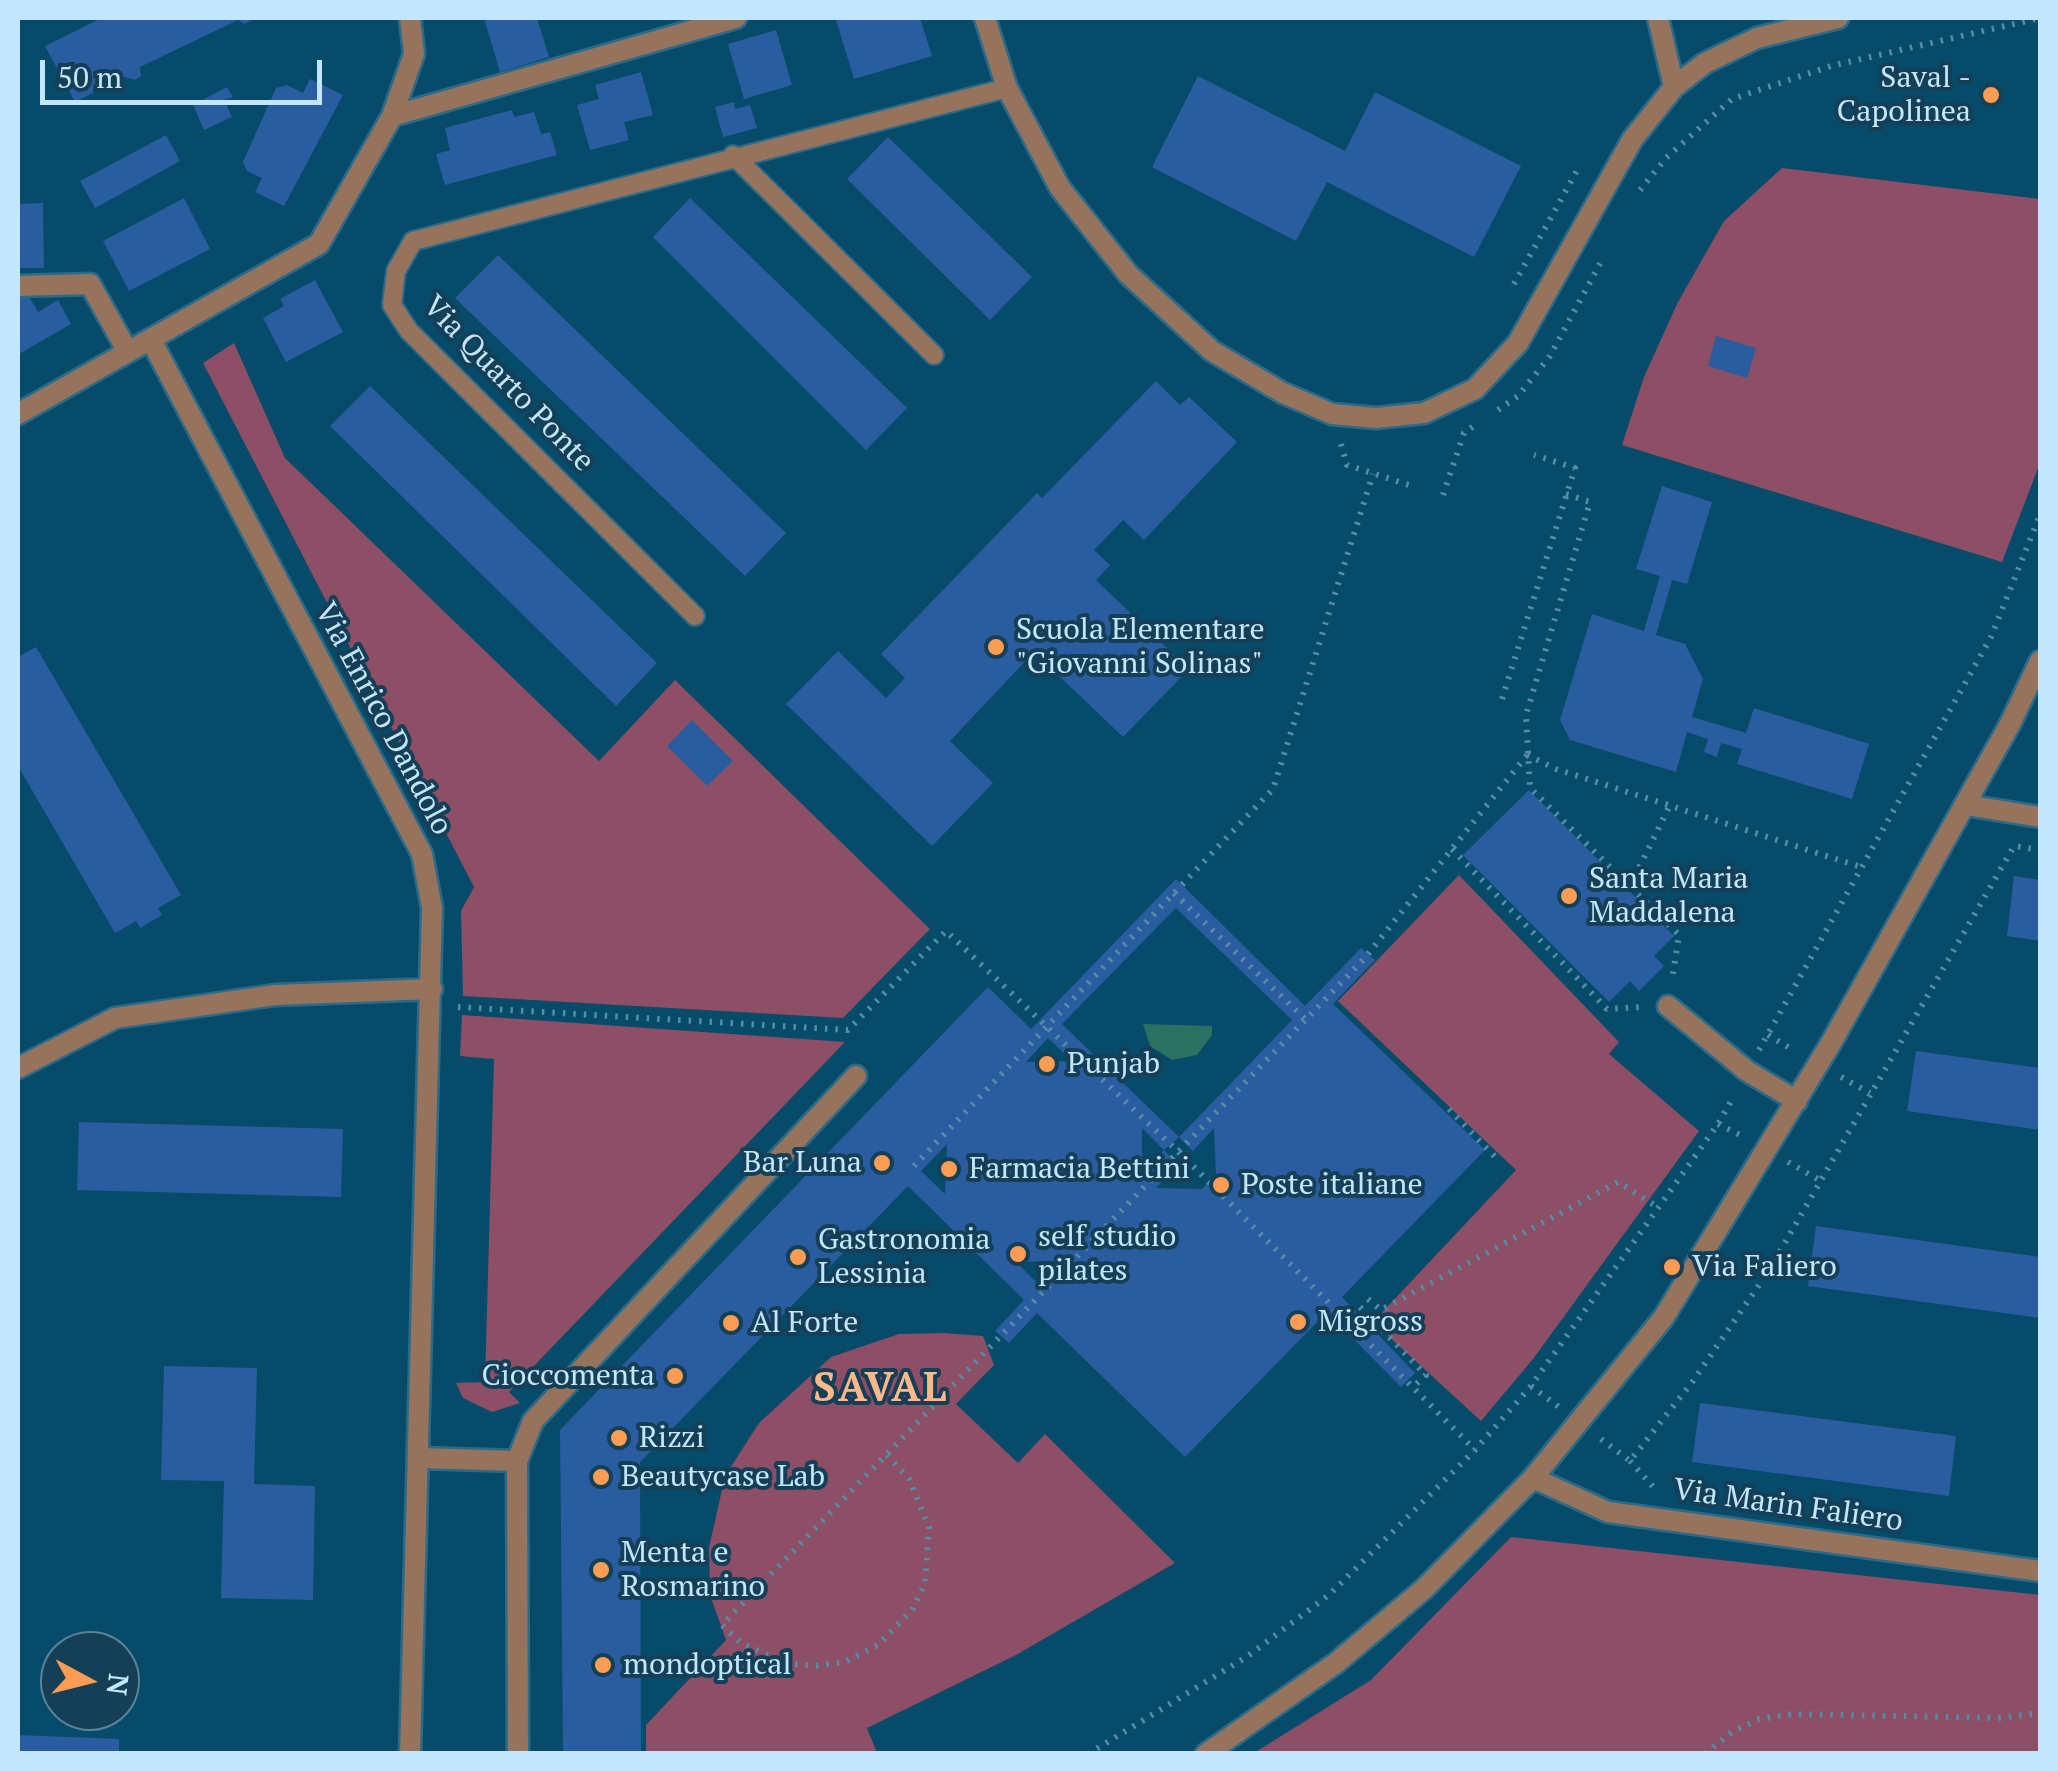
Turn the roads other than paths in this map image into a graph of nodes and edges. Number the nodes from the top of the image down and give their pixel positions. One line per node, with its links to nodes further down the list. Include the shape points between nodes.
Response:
1 (410, 18): 8 (street, via 414,54)
2 (736, 18): 8 (street)
3 (984, 18): 7 (street)
4 (1658, 18): 6 (street)
5 (1838, 18): 6 (street, via 1757,38)
6 (1674, 87): 7 (street, via 1632,140 1518,343 1475,388 1424,413 1376,418 1332,414 1212,352 1128,274 1060,188)
7 (1007, 88): 9 (lane, Via Quarto Ponte)
8 (392, 116): 11 (street, via 319,244)
9 (733, 156): 13 (lane); 15 (lane, Via Quarto Ponte, via 413,241 396,271 392,306 409,331)
10 (18, 286): 12 (street, via 90,284)
11 (151, 340): 12 (street); 19 (street, Via Enrico Dandolo, via 422,854 432,908)
12 (128, 352): 14 (street)
13 (934, 355)
14 (18, 414)
15 (695, 616)
16 (2040, 662): 17 (street)
17 (1966, 805): 18 (street); 23 (street)
18 (2040, 817)
19 (432, 989): 21 (street, via 275,995 115,1018); 24 (street, Via Enrico Dandolo)
20 (1668, 1006): 23 (street)
21 (18, 1068)
22 (856, 1076): 25 (street, via 533,1421)
23 (1797, 1101): 26 (street, via 1664,1317)
24 (421, 1458): 25 (street); 28 (street, Via Enrico Dandolo)
25 (517, 1461): 29 (street)
26 (1533, 1478): 27 (street, Via Marin Faliero, via 1608,1512); 30 (street, via 1366,1638)
27 (2040, 1571)
28 (410, 1754)
29 (518, 1754)
30 (1206, 1754)

